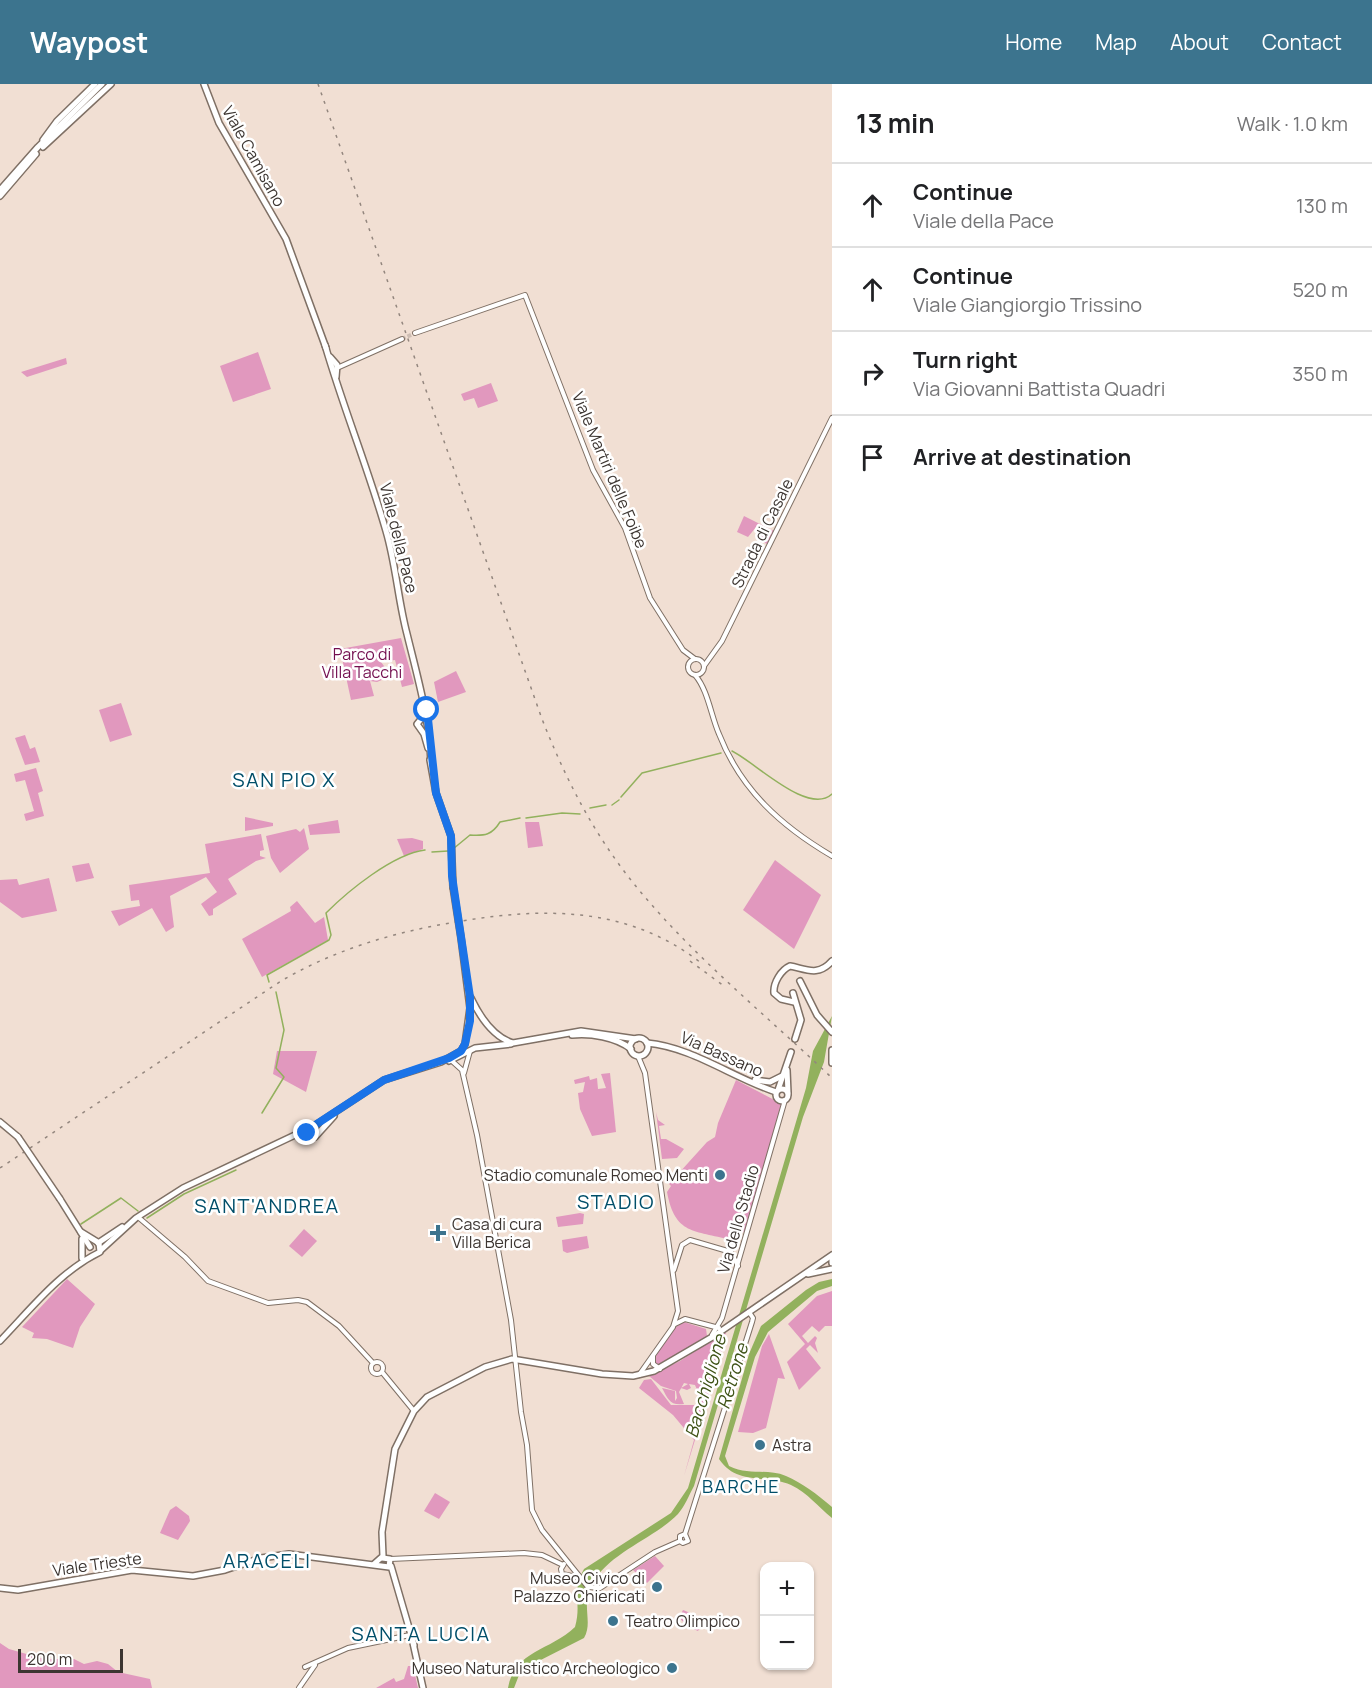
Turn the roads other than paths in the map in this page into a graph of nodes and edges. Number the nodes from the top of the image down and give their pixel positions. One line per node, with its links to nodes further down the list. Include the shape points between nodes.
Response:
1 (95, 84): 5 (main road, via 57,121)
2 (102, 84): 5 (main road)
3 (111, 84): 5 (main road)
4 (204, 84): 8 (main road, Viale Camisano, via 219,123)
5 (40, 148): 6 (main road); 7 (main road)
6 (0, 190)
7 (0, 196)
8 (286, 239): 11 (main road, Viale della Pace)
9 (415, 333): 13 (street, Viale Martiri delle Foibe, via 525,294 593,470 625,528 643,583)
10 (402, 339): 11 (street)
11 (334, 366): 21 (main road, Viale della Pace, via 387,533)
12 (832, 418): 14 (street, Strada di Casale)
13 (683, 650): 15 (street, Viale Martiri delle Foibe); 16 (street, Viale Martiri delle Foibe)
14 (710, 657): 15 (street); 17 (street, Strada di Casale)
15 (697, 659): 16 (street); 17 (street)
16 (689, 664): 19 (street, via 689,671)
17 (704, 666): 18 (street)
18 (702, 672): 19 (street); 20 (street)
19 (695, 675): 20 (street)
20 (701, 685): 24 (street, via 724,748 751,791 780,822)
21 (426, 721): 22 (main road); 22 (main road, Viale della Pace, via 417,724); 23 (main road, Viale della Pace)
22 (421, 729): 23 (main road, Viale della Pace)
23 (431, 763): 29 (main road, Viale della Pace, bridge, via 436,793 451,836 451,866)
24 (832, 856)
25 (832, 962): 26 (main road)
26 (800, 976): 27 (main road); 28 (main road); 30 (main road, via 793,966 787,967 774,987 777,997)
27 (804, 991): 28 (main road); 35 (main road)
28 (794, 992): 30 (main road); 31 (main road)
29 (470, 997): 32 (main road); 33 (main road)
30 (787, 999): 31 (main road)
31 (794, 1002): 39 (main road, via 801,1020)
32 (470, 1021): 33 (main road, via 476,1017); 34 (main road)
33 (484, 1021): 36 (main road)
34 (468, 1028): 43 (main road); 48 (main road, via 465,1044)
35 (831, 1033)
36 (500, 1037): 40 (main road); 41 (main road)
37 (550, 1038): 38 (main road, Via Bassano, via 581,1031); 40 (main road); 44 (main road, via 582,1035 618,1042)
38 (636, 1039): 42 (main road, Via Bassano); 44 (main road)
39 (795, 1039)
40 (519, 1043): 41 (main road)
41 (499, 1044): 43 (main road)
42 (647, 1046): 47 (main road, via 643,1055); 53 (main road, Via Bassano, via 656,1044 682,1051)
43 (472, 1049): 48 (main road); 52 (street)
44 (631, 1049): 47 (main road)
45 (832, 1050): 49 (main road)
46 (791, 1052): 50 (main road, Via dello Stadio)
47 (638, 1056): 72 (street, via 647,1081)
48 (455, 1058): 52 (street); 56 (main road, via 384,1080)
49 (832, 1063)
50 (788, 1065): 51 (main road, Via dello Stadio); 55 (main road, Via dello Stadio)
51 (784, 1074): 53 (main road, via 770,1082); 54 (main road, Via dello Stadio)
52 (464, 1076): 83 (street)
53 (747, 1080): 54 (main road, Via Bassano)
54 (777, 1091): 55 (main road, via 784,1090); 55 (main road, via 777,1100)
55 (787, 1097): 70 (street, Via dello Stadio)
56 (344, 1107): 58 (main road); 59 (main road)
57 (0, 1122): 63 (main road, bridge, via 18,1137)
58 (311, 1127): 59 (main road); 60 (main road); 61 (main road)
59 (317, 1134): 60 (main road)
60 (308, 1135): 61 (main road)
61 (293, 1137): 62 (main road, via 183,1188)
62 (137, 1218): 64 (main road); 66 (main road); 84 (street, via 217,1286 268,1303 307,1302 330,1318)
63 (81, 1234): 64 (main road); 65 (main road); 67 (main road)
64 (97, 1242): 65 (main road); 66 (main road)
65 (90, 1248): 66 (main road); 67 (main road)
66 (98, 1252): 69 (main road)
67 (82, 1258): 69 (main road)
68 (832, 1259): 73 (main road)
69 (76, 1265): 81 (main road)
70 (738, 1266): 72 (street, via 731,1252 690,1240 682,1245); 75 (street, Via dello Stadio)
71 (832, 1269): 73 (main road)
72 (674, 1270): 77 (street, via 678,1316)
73 (799, 1278): 74 (main road)
74 (748, 1312): 76 (main road); 91 (street, via 752,1322)
75 (722, 1318): 76 (street, via 726,1324); 79 (street, Via dello Stadio)
76 (733, 1323): 79 (street); 80 (main road)
77 (673, 1327): 78 (street, via 685,1319); 82 (street)
78 (709, 1328): 79 (street); 80 (street)
79 (718, 1329): 80 (street, Via dello Stadio)
80 (707, 1340): 86 (main road)
81 (0, 1341)
82 (654, 1355): 85 (street); 86 (street, via 653,1364)
83 (516, 1359): 88 (main road); 90 (main road, via 485,1367 436,1392); 95 (street, via 531,1504 537,1522)
84 (373, 1363): 87 (street, via 382,1364); 87 (street, via 372,1373)
85 (642, 1369): 88 (street); 89 (street)
86 (660, 1369): 89 (main road)
87 (382, 1372): 90 (street)
88 (627, 1375): 89 (main road)
89 (639, 1376)
90 (414, 1411): 94 (main road, via 395,1449 382,1540)
91 (685, 1534): 92 (street); 92 (street, via 688,1541)
92 (680, 1541): 97 (street, via 600,1588 590,1588)
93 (551, 1560): 94 (street, via 524,1553); 95 (street); 96 (street)
94 (386, 1562): 98 (main road, Viale Trieste, via 374,1564 300,1554 268,1557 193,1576 132,1570 18,1590); 99 (main road)
95 (566, 1565): 96 (street); 97 (street)
96 (561, 1571): 97 (street, via 563,1575)
97 (574, 1574)
98 (0, 1588)
99 (405, 1619): 100 (main road); 101 (main road)
100 (410, 1635): 101 (main road); 102 (street, via 354,1646)
101 (414, 1645): 105 (main road)
102 (322, 1659): 103 (street); 104 (street)
103 (305, 1667)
104 (299, 1688)
105 (423, 1688)

